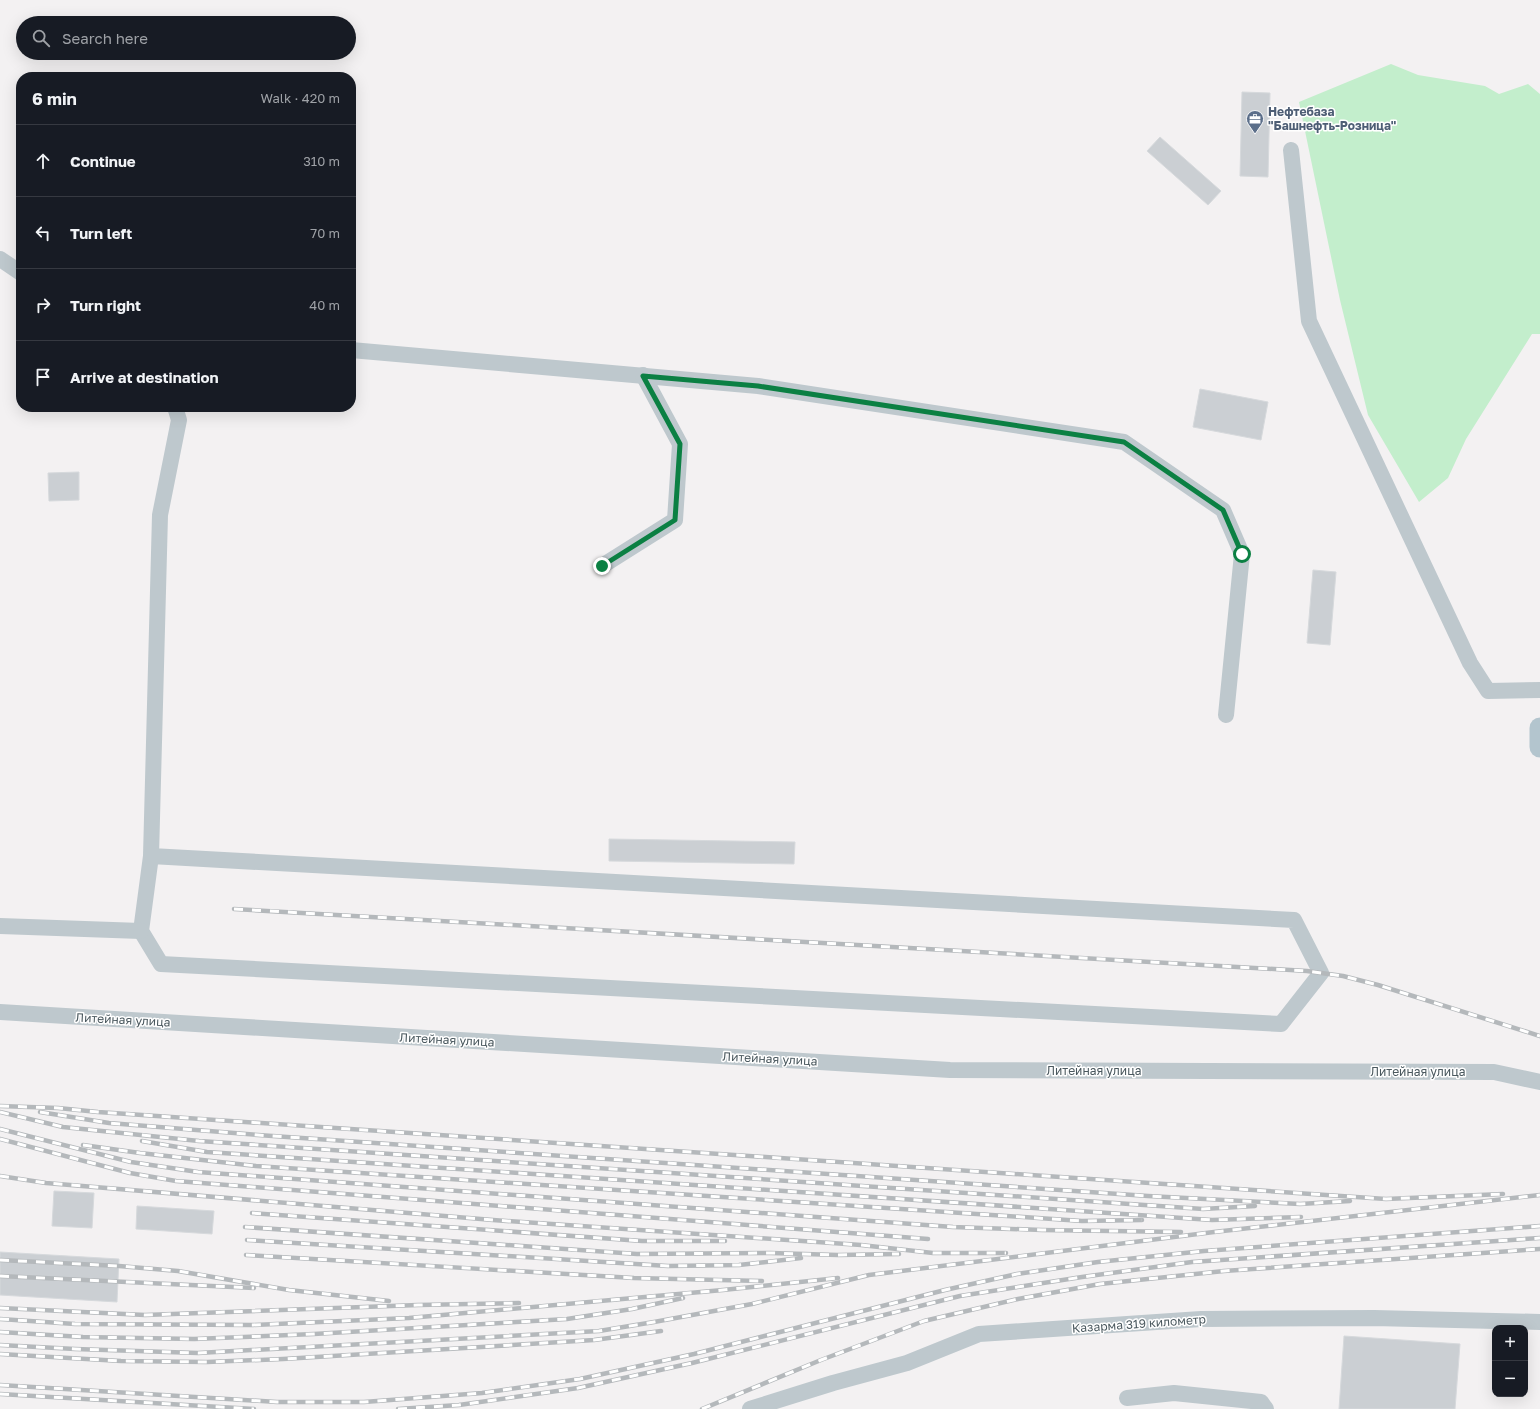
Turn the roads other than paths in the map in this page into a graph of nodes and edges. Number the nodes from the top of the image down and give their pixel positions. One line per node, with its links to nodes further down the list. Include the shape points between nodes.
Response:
1 (1291, 150): 8 (lane, via 1310,321 1470,663 1488,691)
2 (0, 259): 3 (lane)
3 (16, 270)
4 (356, 350): 5 (lane)
5 (643, 376): 7 (lane, via 680,444 675,520); 9 (lane, via 758,386 1124,442 1223,510 1242,554)
6 (177, 412): 12 (lane, via 179,420 160,515)
7 (602, 566)
8 (1540, 690)
9 (1226, 715)
10 (1540, 728): 11 (main road)
11 (1540, 747)
12 (151, 856): 14 (lane); 14 (lane, via 1294,920 1321,973 1281,1024 161,964)
13 (0, 926): 14 (lane)
14 (141, 931)
15 (0, 1012): 16 (lane, Литейная улица, via 950,1070 1494,1072)
16 (1540, 1082)
17 (1540, 1322): 19 (lane, Казарма 319 километр, via 1374,1318 1201,1319 979,1334 907,1363)
18 (1127, 1398): 20 (lane, via 1174,1393 1261,1402)
19 (750, 1409)
20 (1266, 1409)

